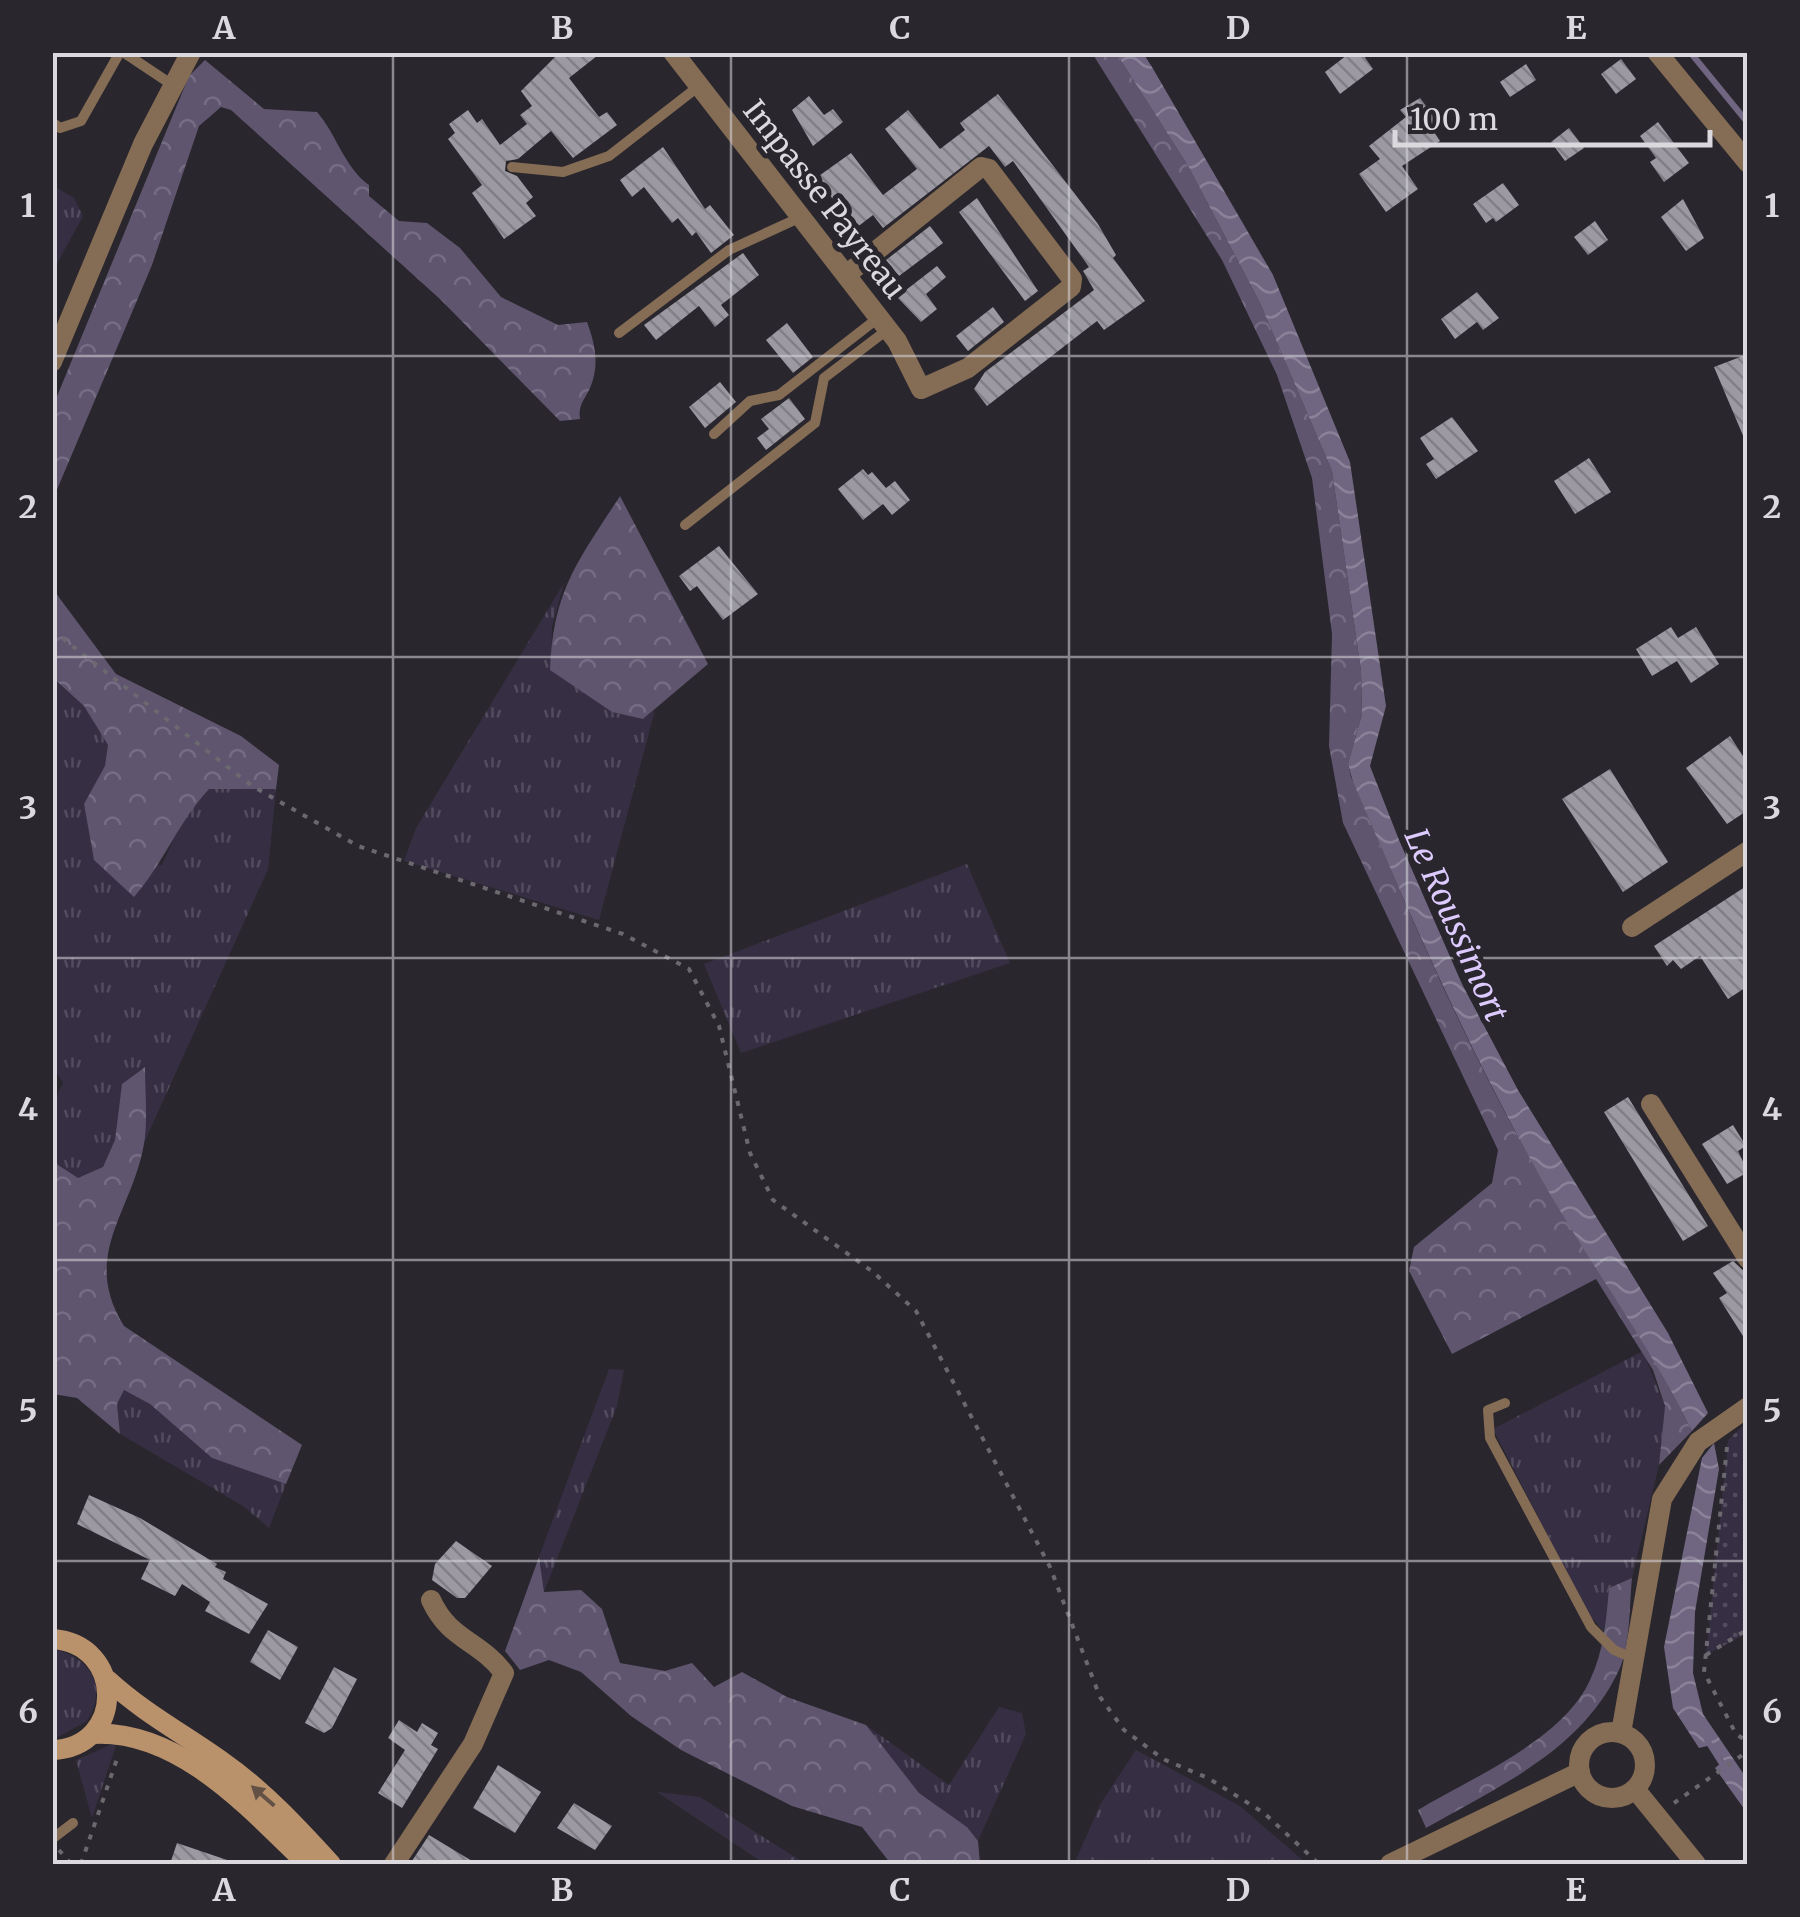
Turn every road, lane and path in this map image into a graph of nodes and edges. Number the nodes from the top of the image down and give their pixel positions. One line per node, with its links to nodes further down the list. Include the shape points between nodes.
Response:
1 (121, 52): 5 (lane); 7 (lane, via 82,121 60,128)
2 (190, 52): 5 (street)
3 (672, 52): 6 (street, Impasse Payreau)
4 (1657, 52): 8 (street)
5 (171, 84): 14 (street)
6 (699, 86): 9 (lane, via 608,156 563,172); 10 (street, Impasse Payreau)
7 (52, 122)
8 (1748, 163)
9 (512, 167)
10 (801, 218): 11 (street, Impasse Payreau); 13 (lane, via 729,250)
11 (846, 275): 12 (street, Impasse Payreau); 12 (street, Impasse Payreau, via 981,167 1072,279 1072,287 968,368 921,389)
12 (883, 323): 15 (lane, via 778,395 750,401); 16 (lane, via 824,378 815,423)
13 (619, 333)
14 (52, 362)
15 (714, 434)
16 (685, 525)
17 (52, 630): 47 (path, via 252,786 358,846 623,934 690,970 719,1026 750,1153 773,1200 874,1272 916,1311 1050,1568 1100,1697 1124,1730 1264,1813)
18 (1748, 851): 19 (street)
19 (1632, 927)
20 (1651, 1104): 21 (street)
21 (1748, 1259)
22 (1505, 1403): 29 (lane, via 1488,1410 1490,1438 1591,1626 1614,1650)
23 (1748, 1408): 24 (street)
24 (1723, 1433): 28 (path); 29 (street, via 1698,1442 1662,1499)
25 (431, 1600): 46 (street, via 443,1626 504,1673 473,1744)
26 (1748, 1629): 28 (path)
27 (52, 1639): 30 (main road, via 87,1650)
28 (1706, 1655): 33 (path, via 1704,1672 1719,1706)
29 (1636, 1660): 31 (street)
30 (108, 1680): 32 (main road, via 107,1709); 45 (main road, one-way to 30, via 226,1764 144,1713)
31 (1621, 1733): 37 (street, via 1590,1741 1580,1755); 39 (street, via 1638,1744 1645,1762)
32 (93, 1734): 34 (main road); 44 (main road, via 142,1737 172,1753 225,1789)
33 (1748, 1742)
34 (52, 1750)
35 (1748, 1752): 38 (path)
36 (118, 1756): 43 (path)
37 (1580, 1772): 39 (street, via 1602,1797); 48 (street)
38 (1711, 1778)
39 (1635, 1790): 49 (street)
40 (73, 1823): 41 (lane)
41 (52, 1841): 42 (path)
42 (71, 1864)
43 (81, 1864)
44 (307, 1864)
45 (332, 1864)
46 (394, 1864)
47 (1319, 1864)
48 (1390, 1864)
49 (1696, 1864)

